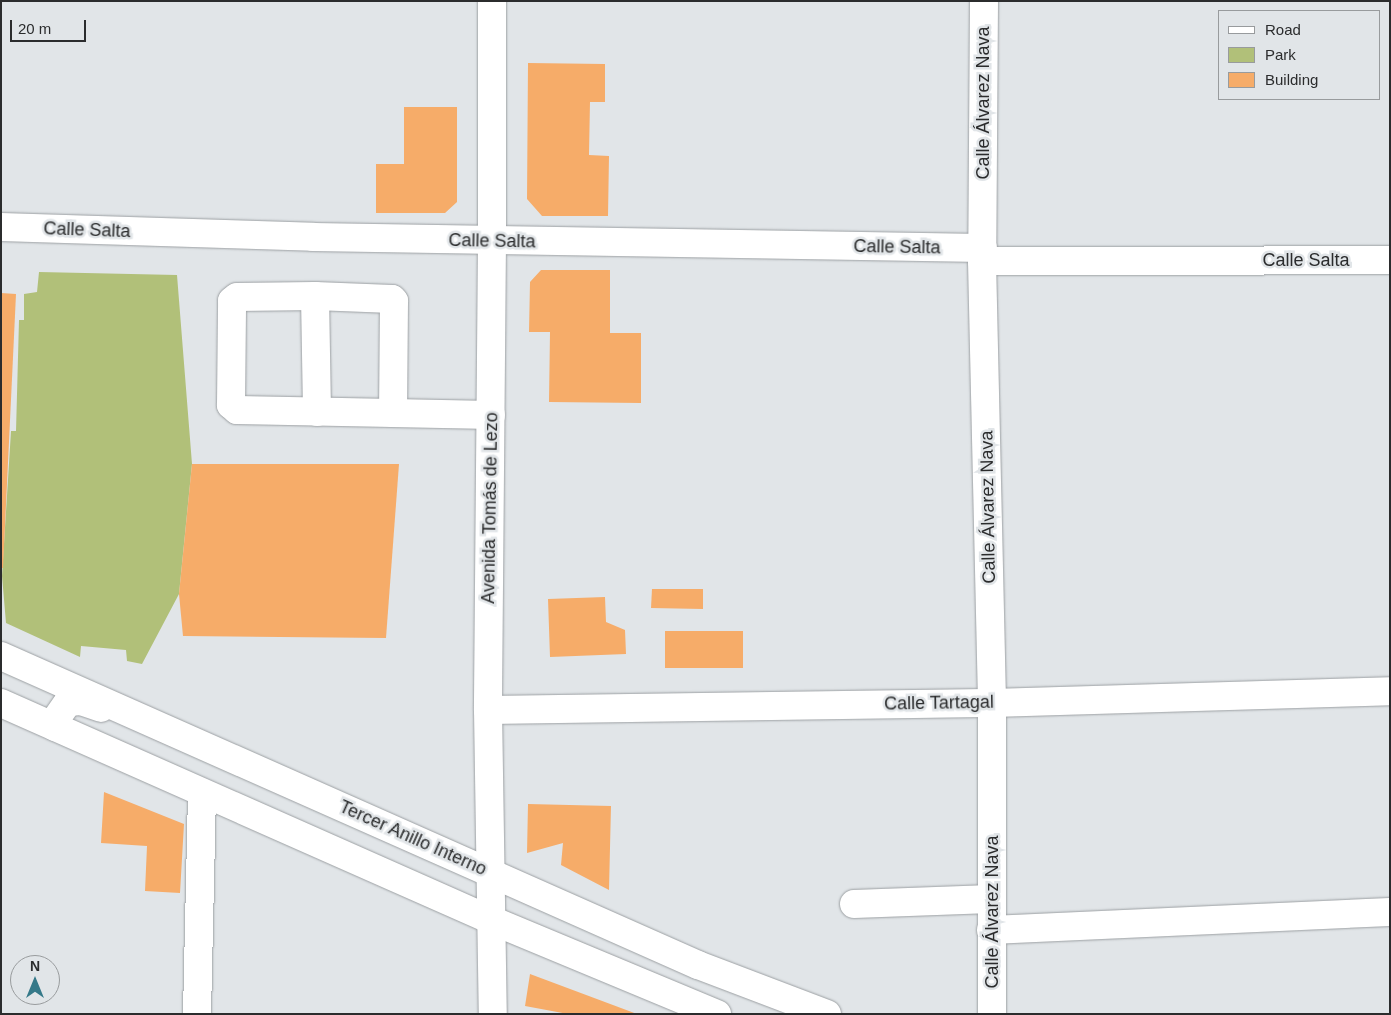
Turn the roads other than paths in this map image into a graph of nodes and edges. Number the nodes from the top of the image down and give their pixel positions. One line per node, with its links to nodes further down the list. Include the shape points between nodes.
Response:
1 (492, 1): 4 (street, Avenida Tomás de Lezo)
2 (984, 1): 5 (street, Calle Álvarez Nava)
3 (1, 227): 4 (street, Calle Salta)
4 (492, 241): 5 (street, Calle Salta); 10 (street, Avenida Tomás de Lezo)
5 (983, 255): 6 (street, Calle Salta); 15 (street, Calle Álvarez Nava)
6 (1390, 260)
7 (315, 296): 8 (street); 8 (street, via 238,297 232,301 231,405 237,410); 9 (street, via 392,298 394,301)
8 (317, 412): 9 (street)
9 (393, 413): 10 (street)
10 (491, 416): 16 (street, Avenida Tomás de Lezo)
11 (13, 661): 13 (street, via 22,686 16,694); 18 (street, Tercer Anillo Interno)
12 (1390, 691): 15 (street, Calle Tartagal)
13 (1, 695)
14 (1, 703): 17 (street)
15 (992, 703): 16 (street, Calle Tartagal); 23 (street, Calle Álvarez Nava)
16 (488, 710): 21 (street, Avenida Tomás de Lezo)
17 (55, 727): 18 (street, via 61,709 68,702 81,701); 19 (street)
18 (199, 743): 20 (street, Tercer Anillo Interno)
19 (202, 793): 22 (street); 30 (street)
20 (422, 842): 21 (street, Tercer Anillo Interno); 22 (street, via 425,866)
21 (490, 871): 26 (street, Tercer Anillo Interno); 27 (street, Avenida Tomás de Lezo)
22 (408, 884): 27 (street)
23 (991, 899): 24 (street); 28 (street, Calle Álvarez Nava)
24 (854, 904)
25 (1390, 912): 28 (street)
26 (593, 917): 29 (street, via 584,922 575,938); 33 (street, Tercer Anillo Interno, via 698,965)
27 (491, 920): 29 (street); 31 (street, Avenida Tomás de Lezo)
28 (991, 930): 34 (street, Calle Álvarez Nava)
29 (578, 956): 32 (street)
30 (197, 1014)
31 (493, 1014)
32 (717, 1014)
33 (827, 1014)
34 (992, 1014)

